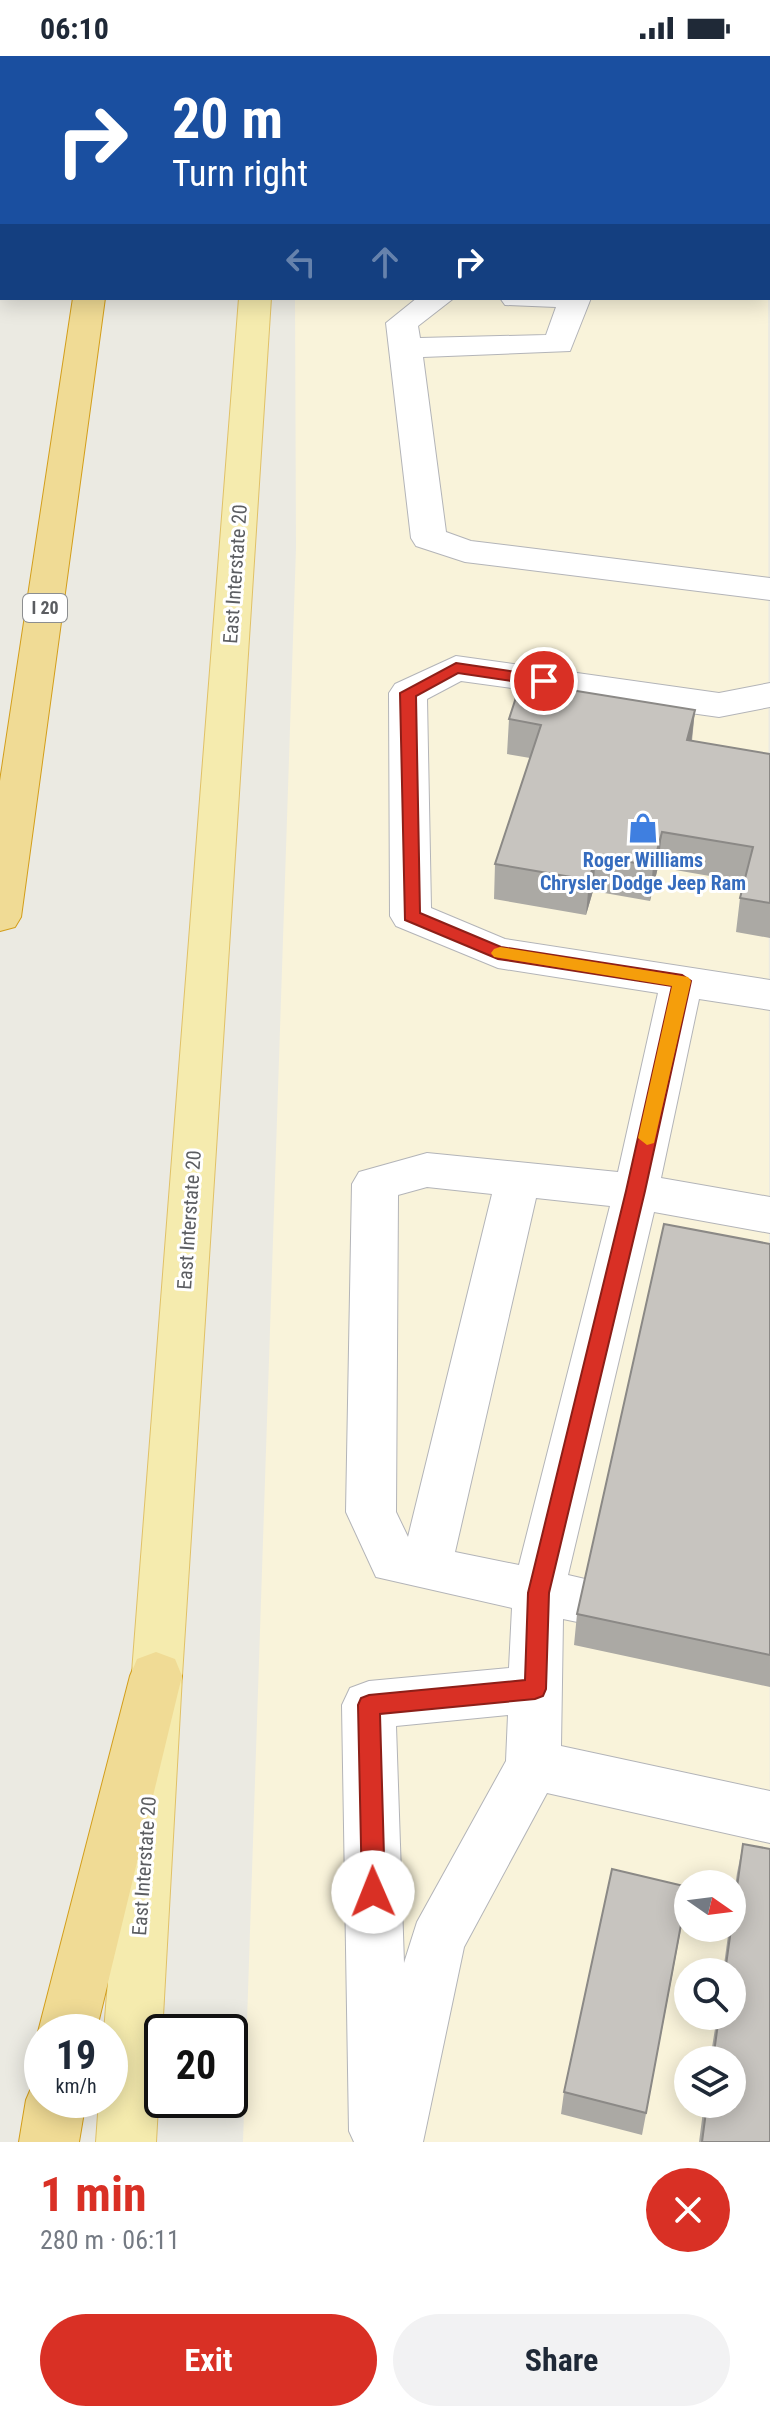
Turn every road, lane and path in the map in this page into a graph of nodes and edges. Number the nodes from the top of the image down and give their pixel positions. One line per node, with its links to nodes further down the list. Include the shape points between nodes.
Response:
1 (89, 300): 8 (highway, I 20)
2 (255, 300): 17 (main road, East Interstate 20)
3 (435, 300): 5 (lane, via 402,323)
4 (574, 300): 5 (lane, via 559,344)
5 (405, 348): 6 (lane, via 429,538 465,551)
6 (770, 589)
7 (770, 695): 9 (lane, via 719,705 456,668 408,693 411,916 498,953)
8 (0, 917)
9 (682, 981): 10 (lane); 12 (lane)
10 (770, 995)
11 (518, 1180): 12 (lane); 14 (lane); 14 (lane, via 427,1170 375,1184 371,1512 394,1561)
12 (636, 1191): 13 (lane); 15 (lane)
13 (770, 1215)
14 (426, 1568): 15 (lane)
15 (538, 1593): 16 (lane); 18 (lane)
16 (677, 1619)
17 (156, 1676): 21 (highway); 24 (main road, East Interstate 20)
18 (535, 1689): 19 (lane); 25 (lane, via 369,1705)
19 (533, 1765): 20 (lane); 26 (lane, via 437,1941)
20 (770, 1817)
21 (72, 2014)
22 (53, 2118): 23 (highway)
23 (49, 2142)
24 (126, 2142)
25 (379, 2142)
26 (393, 2142)

